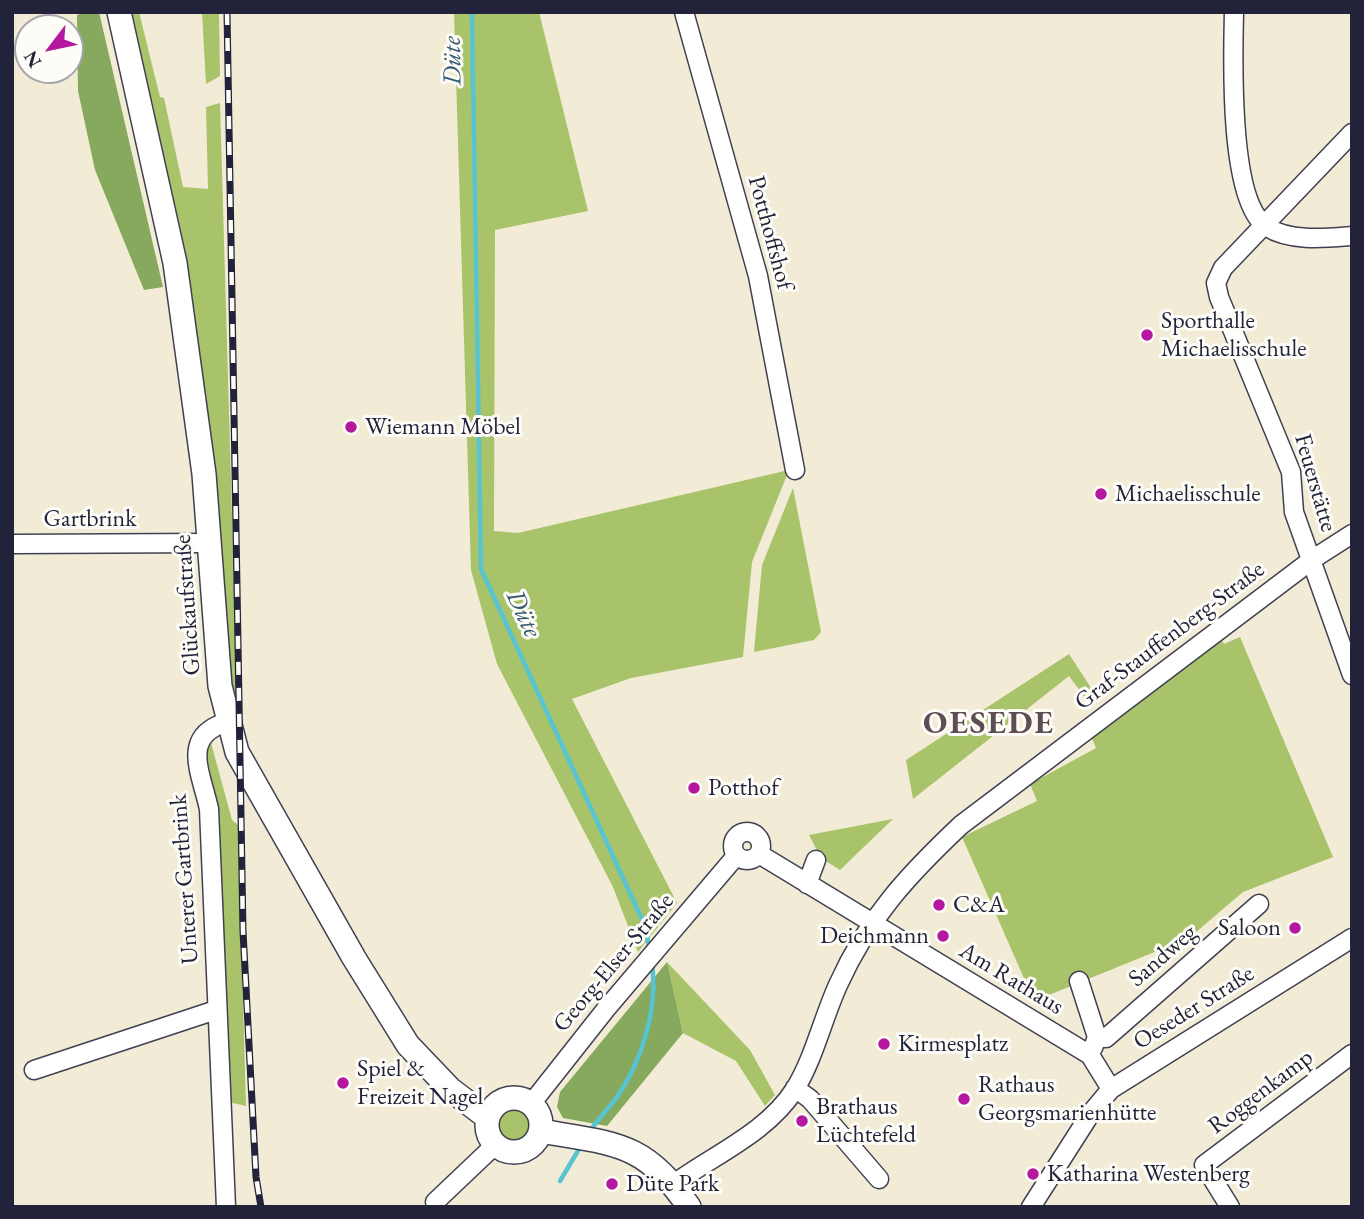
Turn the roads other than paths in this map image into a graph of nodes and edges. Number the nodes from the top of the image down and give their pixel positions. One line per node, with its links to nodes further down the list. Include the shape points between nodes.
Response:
1 (118, 12): 9 (main road, Glückaufstraße, via 176,263 196,402)
2 (684, 12): 7 (street, Potthoffshof, via 758,275)
3 (1234, 12): 5 (street, via 1232,90 1241,175)
4 (1352, 133): 5 (street)
5 (1265, 226): 6 (street, via 1288,235); 11 (street, Feuerstätte, via 1223,268 1216,283 1291,472 1294,512)
6 (1352, 236)
7 (795, 470)
8 (1352, 534): 11 (street, Graf-Stauffenberg-Straße)
9 (209, 543): 10 (street, Gartbrink); 13 (main road, Glückaufstraße, via 220,687)
10 (12, 544)
11 (1313, 559): 12 (street, Feuerstätte); 19 (street, Graf-Stauffenberg-Straße, via 961,825 908,874)
12 (1352, 675)
13 (228, 722): 22 (street, Unterer Gartbrink, via 204,732 196,752 209,809); 30 (main road, Glückaufstraße, via 254,785 408,1045 450,1089)
14 (759, 853): 15 (street, via 748,860); 15 (street, via 757,836 744,832 733,842); 17 (street)
15 (736, 856): 29 (street, Georg-Elser-Straße)
16 (816, 860): 17 (street)
17 (807, 884): 19 (street)
18 (1259, 904): 23 (street, Sandweg, via 1106,1038)
19 (872, 924): 25 (street, Am Rathaus); 27 (street, Graf-Stauffenberg-Straße, via 836,988)
20 (1352, 938): 28 (street, Oeseder Straße)
21 (1079, 981): 23 (street)
22 (216, 1010): 26 (street); 36 (street, Unterer Gartbrink)
23 (1097, 1037): 25 (street)
24 (1352, 1054): 39 (street, Roggenkamp, via 1204,1165)
25 (1090, 1055): 28 (street, Am Rathaus)
26 (34, 1070)
27 (795, 1088): 33 (street, via 810,1099); 34 (street, Graf-Stauffenberg-Straße, via 750,1135)
28 (1111, 1089): 38 (street, Oeseder Straße)
29 (531, 1104): 30 (main road, via 506,1100 498,1103); 31 (main road, via 540,1116)
30 (488, 1118): 32 (main road, via 488,1132)
31 (541, 1131): 32 (main road, via 533,1145 518,1152); 34 (main road, via 604,1142 641,1155)
32 (495, 1145): 35 (street)
33 (879, 1179)
34 (674, 1184): 37 (main road)
35 (435, 1202)
36 (226, 1207)
37 (689, 1207)
38 (1031, 1207)
39 (1230, 1207)

